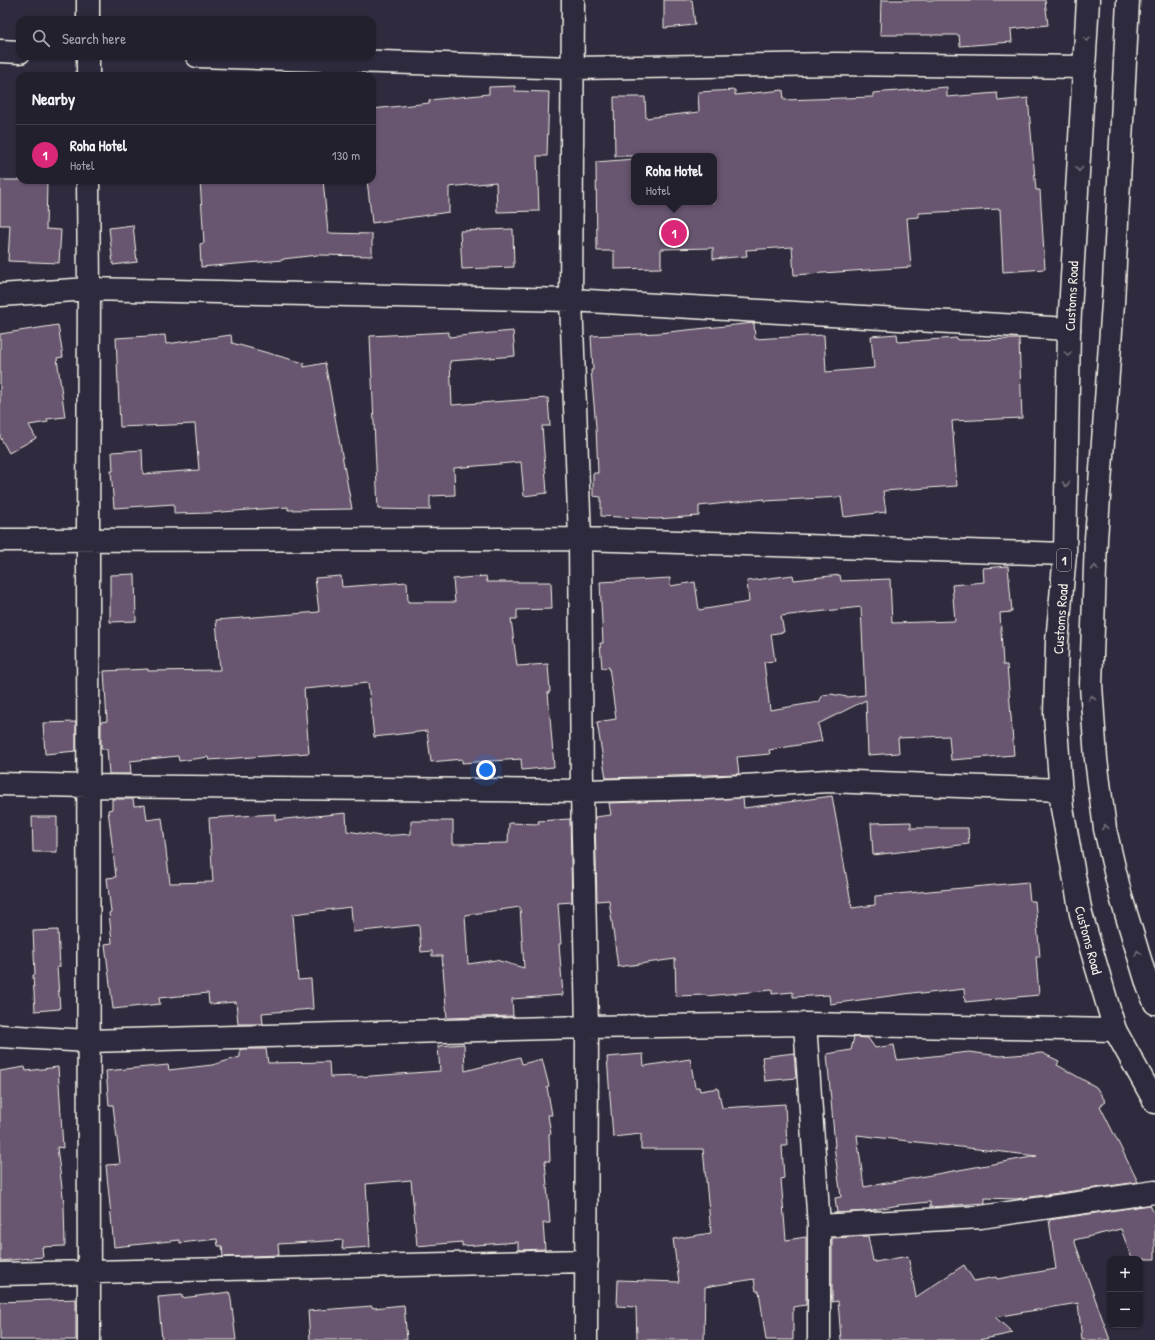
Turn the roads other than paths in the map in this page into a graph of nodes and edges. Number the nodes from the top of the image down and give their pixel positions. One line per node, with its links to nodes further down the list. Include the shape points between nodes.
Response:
1 (88, 0): 5 (street)
2 (573, 0): 11 (street)
3 (1088, 0): 10 (street, Customs Road / 1, one-way to 10)
4 (1128, 0): 26 (street, one-way to 4, via 1121,897 1105,828 1096,759 1091,685 1096,539 1113,303)
5 (88, 16)
6 (0, 51): 7 (street)
7 (16, 52)
8 (88, 60): 12 (street)
9 (322, 60): 11 (street)
10 (1085, 67): 11 (street, via 837,64); 17 (street, Customs Road / 1, one-way to 17)
11 (573, 68): 16 (street)
12 (88, 72)
13 (88, 184): 14 (street)
14 (89, 289): 15 (street); 16 (street); 20 (street)
15 (0, 295)
16 (571, 300): 17 (street); 18 (street)
17 (1069, 329): 21 (street, Customs Road / 1, one-way to 21)
18 (580, 539): 20 (street); 21 (street); 25 (street)
19 (0, 540): 20 (street)
20 (88, 540): 23 (street)
21 (1065, 554): 24 (street, Customs Road / 1, via 1057,642 1055,707)
22 (0, 784): 23 (street)
23 (88, 786): 25 (street); 31 (street)
24 (1060, 790): 25 (street, via 828,781 707,788); 29 (street, Customs Road / 1, via 1081,914)
25 (582, 791): 28 (street)
26 (1155, 1003)
27 (805, 1024): 28 (street); 29 (street); 34 (street)
28 (587, 1027): 31 (street); 35 (street)
29 (1115, 1030): 32 (street, Customs Road / 1)
30 (0, 1036): 31 (street)
31 (89, 1040): 36 (street)
32 (1155, 1102)
33 (1155, 1192): 34 (street, via 981,1217)
34 (819, 1226): 40 (street)
35 (587, 1261): 36 (street); 39 (street)
36 (89, 1273): 37 (street); 38 (street)
37 (0, 1274)
38 (89, 1340)
39 (586, 1340)
40 (819, 1340)

